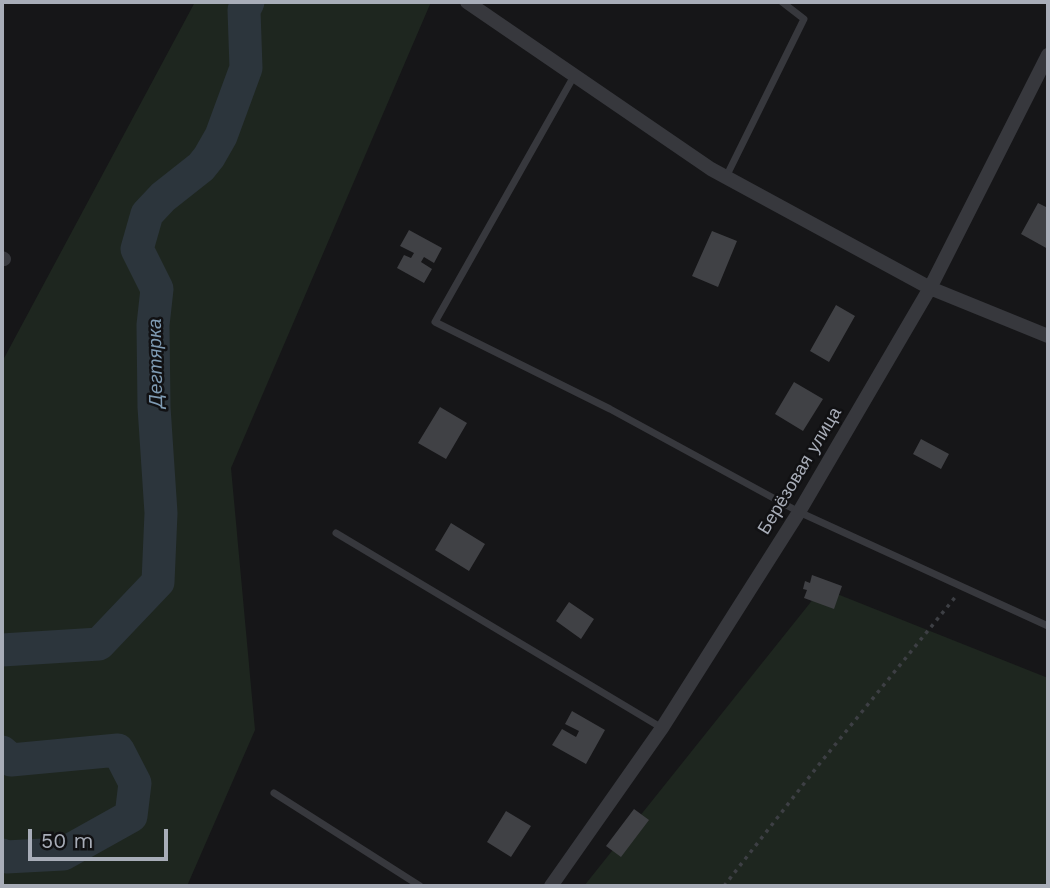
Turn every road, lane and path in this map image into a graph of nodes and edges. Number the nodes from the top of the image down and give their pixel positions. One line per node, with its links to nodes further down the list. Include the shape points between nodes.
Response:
1 (467, 2): 4 (street)
2 (782, 2): 5 (lane, via 804,19)
3 (1048, 55): 6 (street, Берёзовая улица)
4 (575, 75): 5 (street); 8 (lane, via 435,322 610,409)
5 (726, 177): 6 (street)
6 (930, 288): 7 (street); 8 (street, Берёзовая улица)
7 (1048, 336)
8 (799, 512): 10 (lane); 12 (street, Берёзовая улица)
9 (336, 533): 12 (lane)
10 (963, 587): 11 (lane); 16 (path)
11 (1048, 626)
12 (662, 728): 15 (street, Берёзовая улица)
13 (274, 793): 14 (lane)
14 (420, 886)
15 (551, 886)
16 (724, 886)

